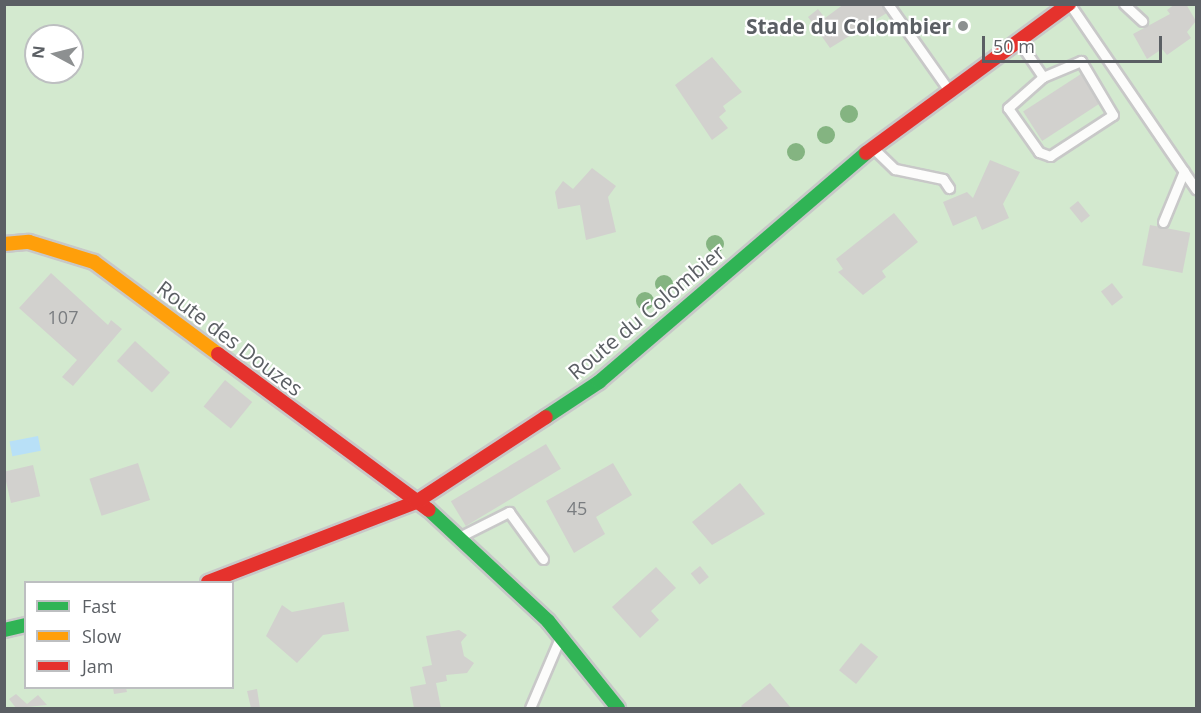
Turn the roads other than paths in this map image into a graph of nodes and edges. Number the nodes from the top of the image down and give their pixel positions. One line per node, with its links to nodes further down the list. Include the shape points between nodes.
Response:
1 (888, 4): 7 (lane)
2 (1069, 4): 5 (street, Route du Colombier); 9 (lane)
3 (1124, 4): 4 (lane)
4 (1142, 21)
5 (1018, 41): 6 (lane); 7 (street, Route du Colombier)
6 (1043, 77): 6 (lane, via 1008,108 1039,152 1050,156 1113,115 1081,61)
7 (949, 91): 8 (street, Route du Colombier)
8 (872, 148): 10 (lane, via 895,169 943,178); 14 (street, Route du Colombier, via 599,382)
9 (1184, 171): 11 (lane); 12 (lane)
10 (949, 188)
11 (1197, 189)
12 (1163, 222)
13 (4, 244): 14 (street, Route des Douzes, via 29,242 94,262)
14 (416, 502): 15 (street, Route des Douzes); 17 (street, Route du Colombier)
15 (459, 537): 16 (lane, via 509,512); 20 (street, Route des Douzes)
16 (543, 559)
17 (211, 581)
18 (24, 625): 19 (street)
19 (4, 630)
20 (560, 638): 21 (lane); 22 (street, Route des Douzes)
21 (530, 708)
22 (618, 708)

